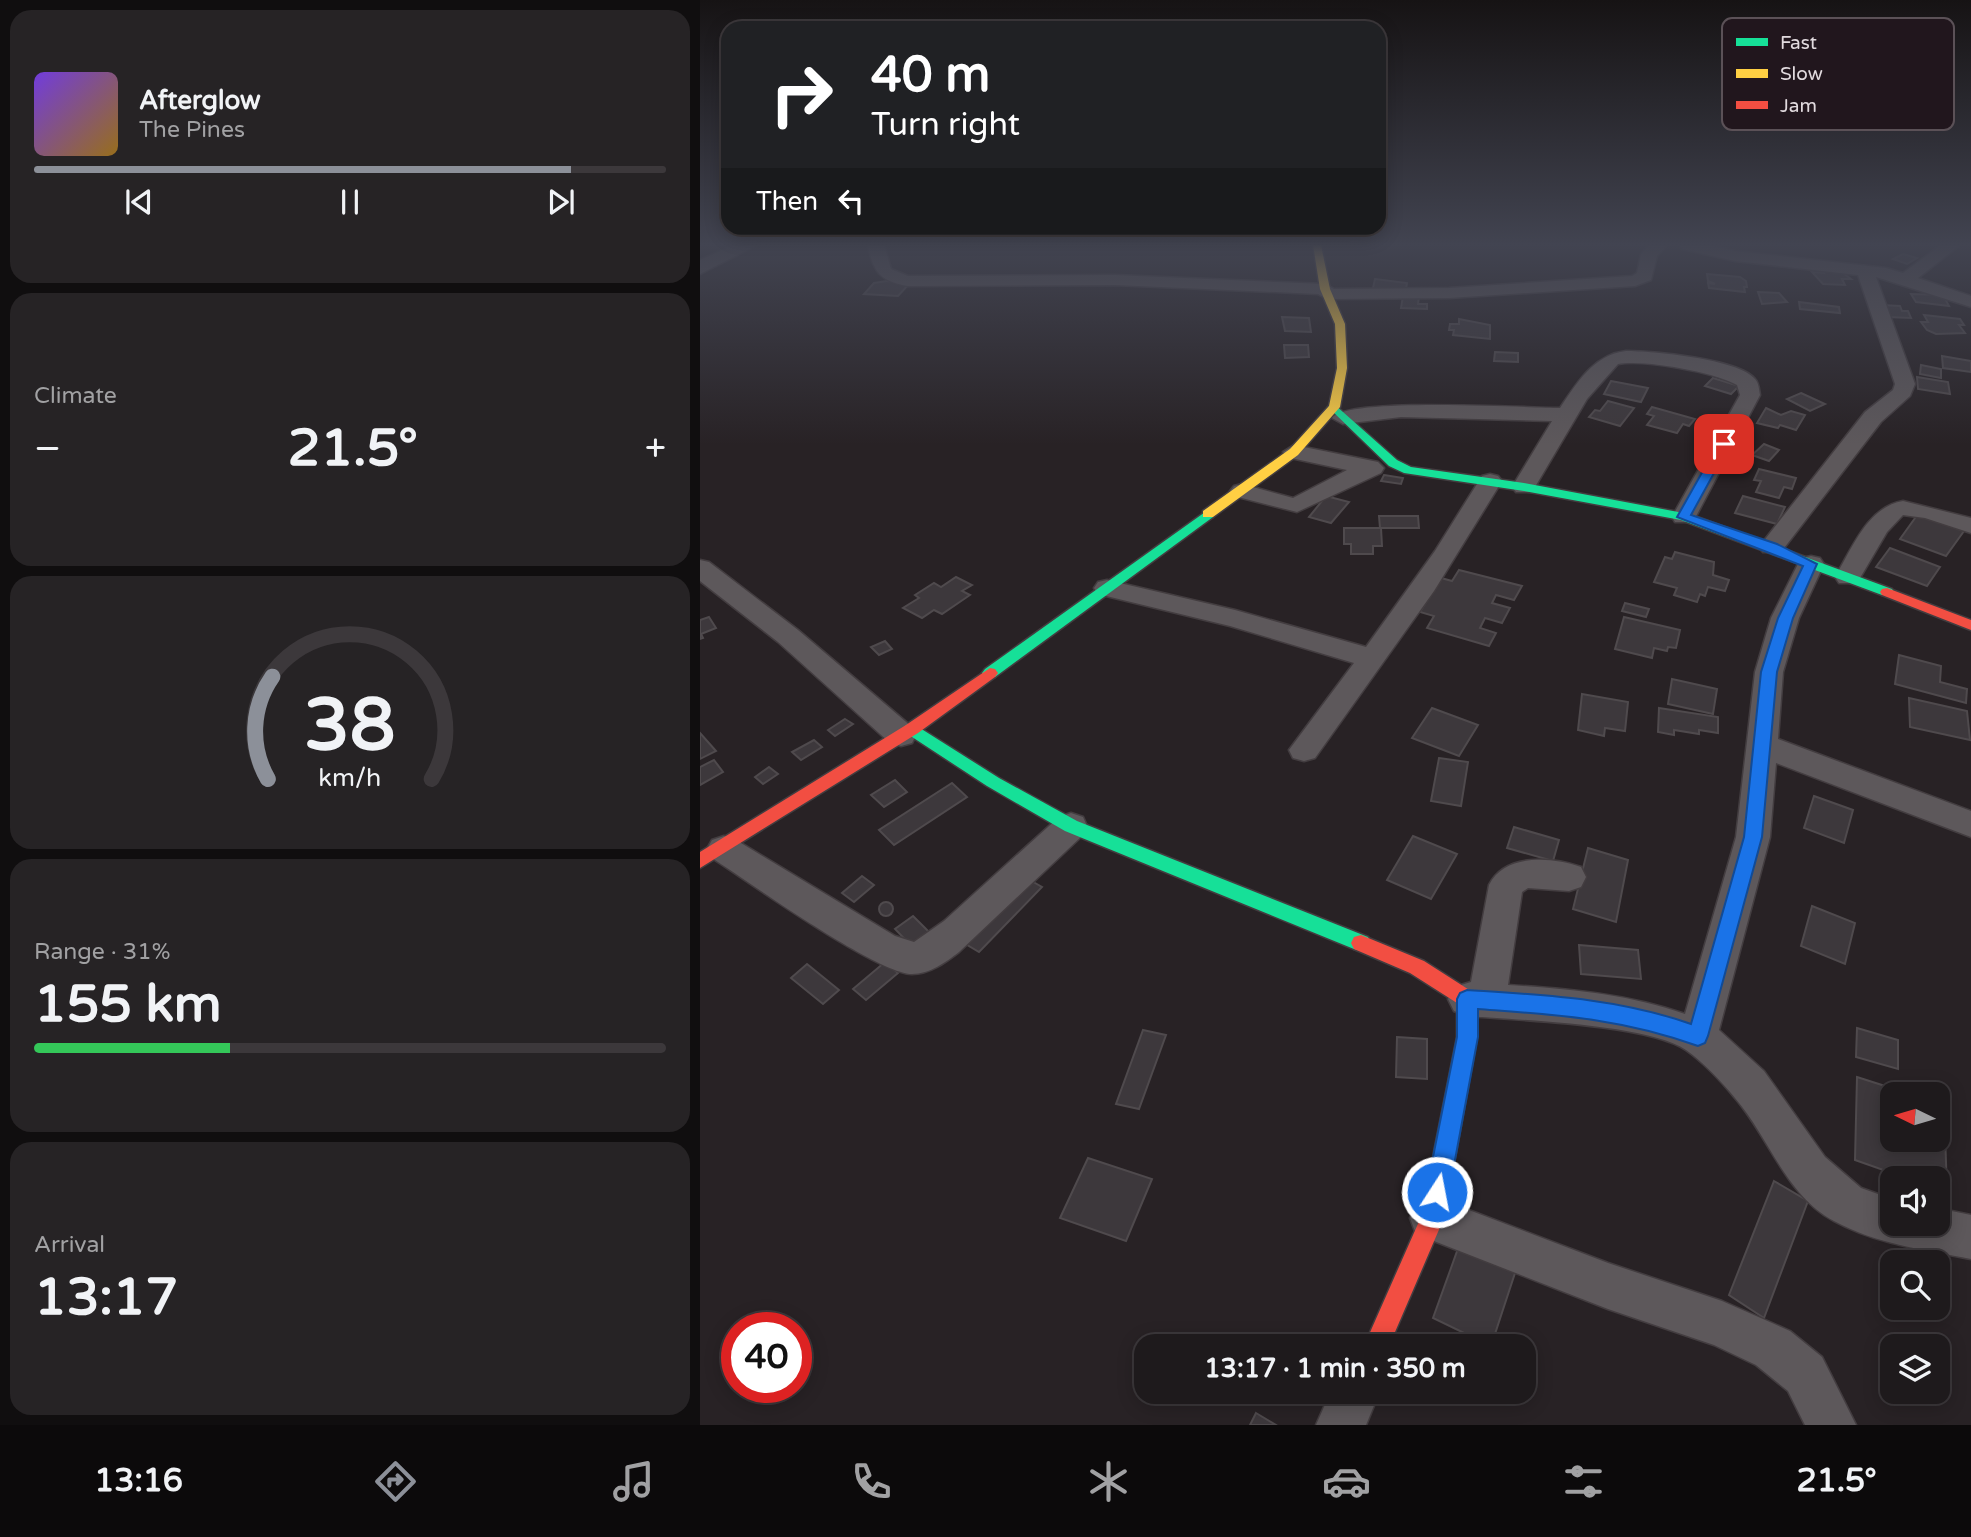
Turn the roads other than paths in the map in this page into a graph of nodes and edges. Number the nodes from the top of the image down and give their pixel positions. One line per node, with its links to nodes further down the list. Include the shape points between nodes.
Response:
1 (1335, 312): 3 (street, via 1340,324 1342,368)
2 (1880, 312): 13 (street, via 1905,384 1903,392 1873,417)
3 (1339, 413): 4 (street); 5 (street); 7 (street, via 1393,463)
4 (1565, 415): 9 (street); 11 (street, via 1613,358 1694,364 1747,382 1750,395)
5 (1294, 452): 6 (street); 10 (street)
6 (1370, 467): 7 (street); 10 (street, via 1297,505)
7 (1408, 470): 8 (street)
8 (1490, 481): 9 (street); 19 (street, via 1422,591)
9 (1524, 487): 11 (street)
10 (1242, 491): 17 (street)
11 (1684, 517): 13 (street)
12 (1971, 526): 16 (street, via 1898,508 1887,515)
13 (1772, 547): 14 (street)
14 (1811, 564): 16 (street); 21 (street, via 1786,618 1769,672)
15 (700, 568): 20 (street)
16 (1848, 577): 18 (street)
17 (1107, 588): 19 (street); 20 (street)
18 (1971, 625)
19 (1370, 658): 22 (street)
20 (907, 732): 24 (street); 25 (street)
21 (1763, 746): 23 (street); 28 (street, via 1753,837)
22 (1304, 750)
23 (1971, 824)
24 (1071, 826): 25 (street, via 957,932 915,960 902,959); 27 (street, via 1402,959)
25 (712, 855)
26 (1569, 877): 27 (street, via 1522,874 1506,884)
27 (1477, 1000): 28 (street, via 1575,1007 1650,1019); 30 (street)
28 (1698, 1036): 29 (street, via 1751,1085 1810,1172 1847,1205)
29 (1880, 1217)
30 (1432, 1218): 33 (street); 36 (street, via 1722,1324 1773,1348 1805,1374)
31 (1950, 1233): 32 (street)
32 (1971, 1237)
33 (1381, 1334)
34 (1350, 1404): 35 (street)
35 (1341, 1425)
36 (1831, 1425)

